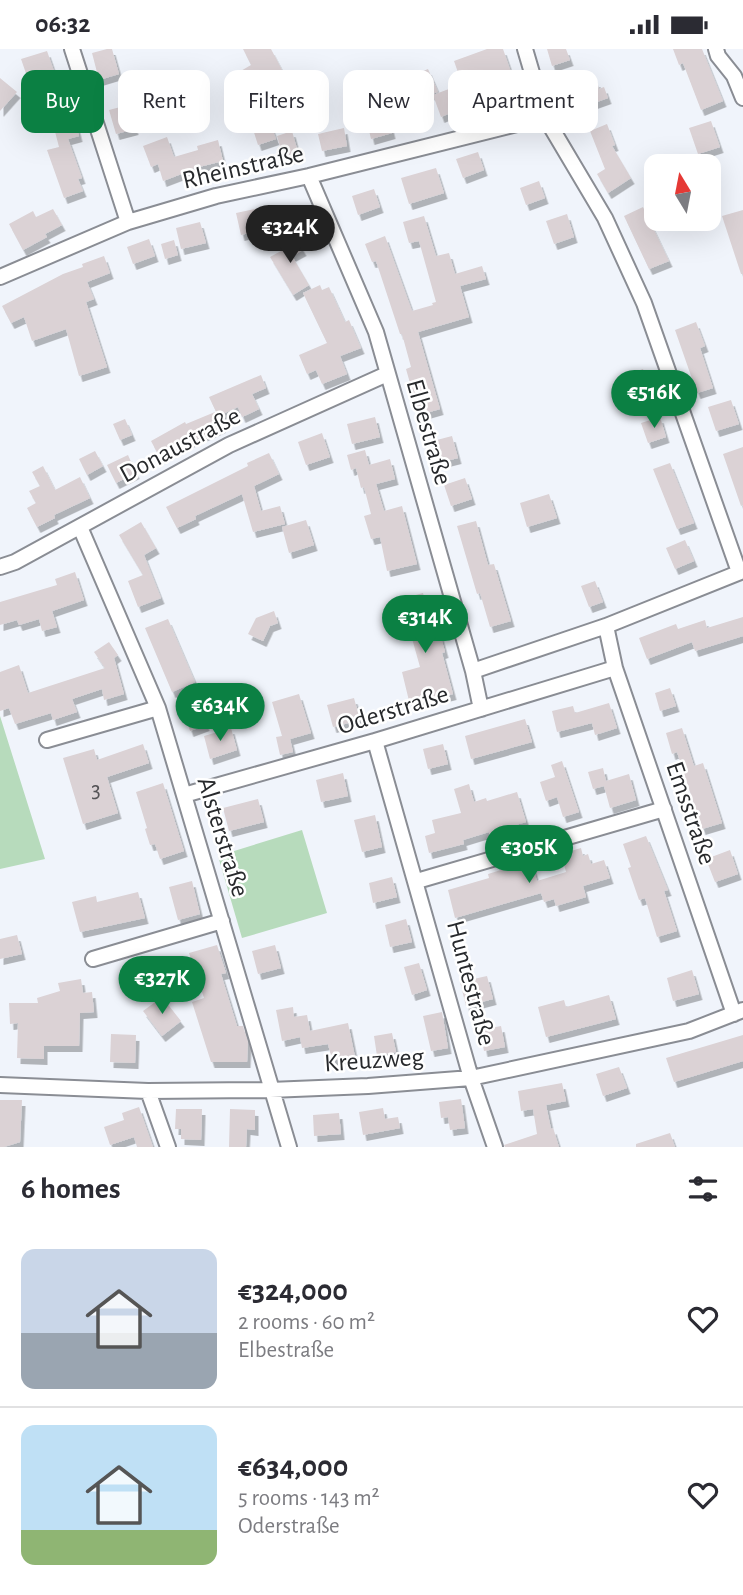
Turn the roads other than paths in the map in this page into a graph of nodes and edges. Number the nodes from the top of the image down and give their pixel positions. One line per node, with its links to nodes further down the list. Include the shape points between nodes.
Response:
1 (72, 49): 9 (street)
2 (525, 49): 4 (street)
3 (716, 49): 5 (street)
4 (531, 70)
5 (743, 98)
6 (481, 133): 8 (street, Rheinstraße)
7 (555, 133): 14 (street, via 605,218 644,303)
8 (309, 176): 9 (street, Rheinstraße, via 216,196); 11 (street, Elbestraße, via 376,332)
9 (128, 222): 10 (street, Rheinstraße)
10 (0, 277)
11 (387, 374): 12 (street, Donaustraße, via 229,445); 17 (street, Elbestraße)
12 (80, 527): 13 (street, Donaustraße); 18 (street, Alsterstraße)
13 (0, 567)
14 (741, 571): 15 (street, Oderstraße)
15 (606, 626): 16 (street, Emsstraße); 17 (street, Oderstraße)
16 (615, 668): 19 (street, Oderstraße); 23 (street, Emsstraße)
17 (473, 671): 19 (street, Elbestraße)
18 (158, 708): 20 (street); 22 (street, Alsterstraße)
19 (481, 709): 21 (street, Oderstraße)
20 (47, 740)
21 (375, 741): 22 (street, Oderstraße); 24 (street, Huntestraße)
22 (184, 795): 25 (street, Alsterstraße)
23 (664, 809): 24 (street); 27 (street, Emsstraße)
24 (417, 881): 28 (street, Huntestraße)
25 (222, 921): 26 (street); 30 (street, Alsterstraße)
26 (93, 959)
27 (738, 1012): 28 (street, Kreuzweg, via 689,1031)
28 (471, 1078): 30 (street, Kreuzweg); 34 (street, Huntestraße)
29 (0, 1084): 31 (street, Kreuzweg)
30 (270, 1090): 31 (street, Kreuzweg); 33 (street, Alsterstraße)
31 (148, 1091): 32 (street)
32 (168, 1147)
33 (289, 1147)
34 (495, 1147)

